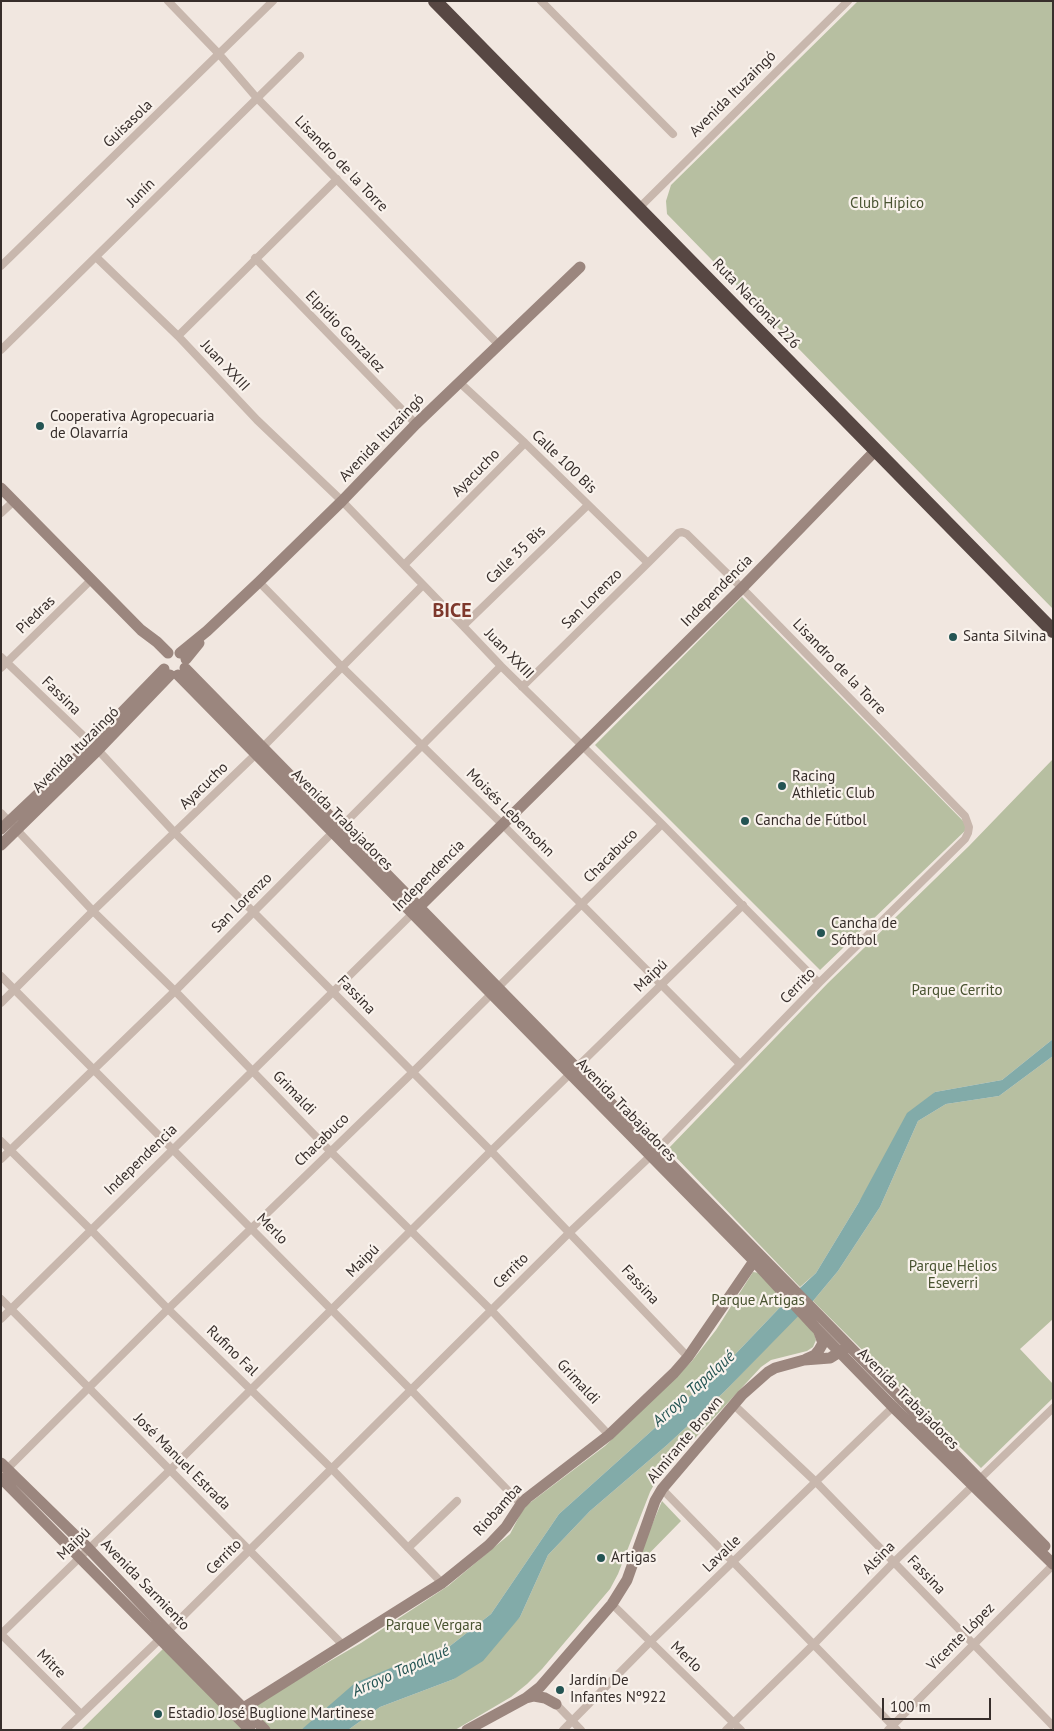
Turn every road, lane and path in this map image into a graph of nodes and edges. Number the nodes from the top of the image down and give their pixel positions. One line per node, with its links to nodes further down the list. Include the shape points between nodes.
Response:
1 (168, 1): 6 (street, Lisandro de la Torre)
2 (273, 1): 6 (street, Guisasola)
3 (435, 1): 11 (highway, Ruta Nacional 226)
4 (541, 1): 9 (street)
5 (848, 1): 11 (street, Avenida Ituzaingó)
6 (219, 54): 8 (street, Lisandro de la Torre); 14 (street, Guisasola)
7 (300, 56): 8 (street, Junín)
8 (256, 97): 10 (street, Lisandro de la Torre); 12 (street, Junín)
9 (673, 134)
10 (337, 179): 13 (street); 17 (street, Lisandro de la Torre)
11 (639, 208): 22 (highway, Ruta Nacional 226)
12 (96, 257): 16 (street, Juan XXIII); 18 (street, Junín)
13 (255, 258): 16 (street); 20 (street, Elpidio Gonzalez)
14 (1, 266)
15 (580, 267): 17 (main road, Avenida Ituzaingó)
16 (178, 336): 25 (street, Juan XXIII, via 257,420)
17 (498, 344): 19 (main road, Avenida Ituzaingó)
18 (1, 350)
19 (459, 382): 20 (main road, Avenida Ituzaingó); 21 (street, Calle 100 Bis)
20 (416, 424): 25 (main road, Avenida Ituzaingó)
21 (525, 443): 26 (street, Calle 100 Bis); 30 (street, Ayacucho)
22 (875, 451): 34 (main road, Independencia); 36 (highway, Ruta Nacional 226)
23 (1, 488): 24 (main road, Avenida Trabajadores)
24 (14, 501): 27 (street); 31 (main road, Avenida Trabajadores)
25 (342, 501): 30 (street, Juan XXIII); 32 (main road, Avenida Ituzaingó)
26 (588, 505): 29 (street, Calle 100 Bis); 35 (street, Calle 35 Bis)
27 (1, 513)
28 (682, 532): 29 (street, San Lorenzo); 34 (street, Lisandro de la Torre)
29 (648, 562): 41 (street, San Lorenzo)
30 (404, 565): 33 (street, Juan XXIII)
31 (91, 580): 37 (street, Piedras); 38 (main road, Avenida Trabajadores, via 140,630 151,646)
32 (259, 582): 38 (main road, Avenida Ituzaingó); 40 (street, Moisés Lebensohn)
33 (423, 585): 35 (street, Juan XXIII); 40 (street, Ayacucho)
34 (742, 588): 43 (main road, Independencia); 49 (street, Lisandro de la Torre, via 965,816)
35 (463, 626): 39 (street, Juan XXIII)
36 (1053, 630)
37 (3, 662): 44 (street, Fassina)
38 (174, 664): 44 (main road, Avenida Ituzaingó); 45 (main road, Avenida Trabajadores)
39 (500, 666): 41 (street, Juan XXIII); 42 (street, San Lorenzo)
40 (343, 668): 42 (street, Moisés Lebensohn); 45 (street, Ayacucho)
41 (522, 687): 43 (street, Juan XXIII)
42 (422, 744): 47 (street, Moisés Lebensohn); 50 (street, San Lorenzo)
43 (581, 746): 47 (main road, Independencia); 48 (street, Juan XXIII)
44 (94, 747): 46 (main road, Avenida Ituzaingó); 51 (street, Fassina)
45 (259, 751): 50 (main road, Avenida Trabajadores); 51 (street, Ayacucho)
46 (7, 823): 52 (main road, Avenida Ituzaingó); 57 (street, Grimaldi)
47 (502, 824): 53 (street, Moisés Lebensohn); 55 (main road, Independencia)
48 (662, 824): 53 (street, Chacabuco); 54 (street, Juan XXIII)
49 (969, 827): 59 (street, Cerrito, via 965,839)
50 (337, 829): 55 (main road, Avenida Trabajadores); 56 (street, San Lorenzo)
51 (175, 833): 56 (street, Fassina); 57 (street, Ayacucho)
52 (1, 844)
53 (581, 904): 60 (street, Moisés Lebensohn); 62 (street, Chacabuco)
54 (743, 905): 59 (street, Juan XXIII); 60 (street, Maipú)
55 (416, 909): 62 (main road, Avenida Trabajadores); 64 (street, Independencia)
56 (254, 910): 63 (street, San Lorenzo); 64 (street, Fassina)
57 (94, 911): 61 (street, Ayacucho); 63 (street, Grimaldi)
58 (1, 976): 61 (street, Merlo)
59 (819, 983): 66 (street, Cerrito)
60 (662, 985): 66 (street, Moisés Lebensohn); 68 (street, Maipú)
61 (15, 990): 65 (street, Ayacucho); 67 (street, Merlo)
62 (494, 990): 68 (main road, Avenida Trabajadores); 70 (street, Chacabuco)
63 (174, 991): 67 (street, San Lorenzo); 69 (street, Grimaldi)
64 (333, 991): 69 (street, Independencia); 70 (street, Fassina)
65 (1, 1003)
66 (740, 1064): 76 (street, Cerrito)
67 (93, 1069): 72 (street, San Lorenzo); 73 (street, Merlo)
68 (574, 1070): 75 (street, Maipú); 76 (main road, Avenida Trabajadores)
69 (253, 1071): 73 (street, Independencia); 74 (street, Grimaldi)
70 (412, 1073): 74 (street, Chacabuco); 75 (street, Fassina)
71 (1, 1141): 72 (street, Rufino Fal)
72 (10, 1150): 77 (street, San Lorenzo); 79 (street, Rufino Fal)
73 (172, 1150): 78 (street, Merlo); 79 (street, Independencia)
74 (330, 1151): 78 (street, Chacabuco); 80 (street, Grimaldi)
75 (491, 1151): 80 (street, Maipú); 81 (street, Fassina)
76 (654, 1153): 81 (street, Cerrito); 82 (main road, Avenida Trabajadores)
77 (1, 1160)
78 (252, 1228): 85 (street, Chacabuco); 86 (street, Merlo)
79 (92, 1230): 84 (street, Independencia); 85 (street, Rufino Fal)
80 (412, 1231): 86 (street, Maipú); 87 (street, Grimaldi)
81 (570, 1232): 87 (street, Cerrito); 91 (street, Fassina)
82 (756, 1257): 89 (main road, Avenida Trabajadores); 91 (main road, Riobamba)
83 (1, 1299): 84 (street, José Manuel Estrada)
84 (12, 1309): 88 (street, Independencia); 93 (street, José Manuel Estrada)
85 (168, 1309): 93 (street, Chacabuco); 94 (street, Rufino Fal)
86 (332, 1310): 94 (street, Maipú); 95 (street, Merlo)
87 (491, 1310): 95 (street, Cerrito); 99 (street, Grimaldi)
88 (1, 1319)
89 (820, 1327): 90 (main road, Avenida Trabajadores); 92 (main road, via 823,1343 815,1355)
90 (845, 1349): 92 (main road, Almirante Brown, via 830,1358); 96 (main road, Avenida Trabajadores)
91 (688, 1356): 99 (main road, Riobamba)
92 (804, 1360): 97 (main road, Almirante Brown, via 768,1372)
93 (89, 1389): 101 (street, José Manuel Estrada); 102 (street, Chacabuco)
94 (252, 1389): 100 (street, Rufino Fal); 101 (street, Maipú)
95 (411, 1390): 100 (street, Cerrito); 107 (street, Merlo)
96 (897, 1403): 103 (main road, Avenida Trabajadores); 104 (street, Lavalle)
97 (734, 1405): 104 (street, Fassina); 105 (main road, Almirante Brown)
98 (1051, 1414): 103 (street, Alsina)
99 (609, 1435): 107 (main road, Riobamba)
100 (331, 1468): 108 (street, Rufino Fal); 110 (street, Cerrito)
101 (170, 1470): 109 (street, Maipú); 110 (street, José Manuel Estrada)
102 (3, 1471): 109 (main road, Avenida Sarmiento); 112 (main road, Avenida Sarmiento)
103 (977, 1482): 111 (main road, Avenida Trabajadores); 113 (street, Alsina); 115 (main road, Avenida Trabajadores)
104 (816, 1483): 113 (street, Fassina); 114 (street, Lavalle)
105 (662, 1489): 114 (street); 117 (main road, Almirante Brown, via 627,1580)
106 (457, 1501): 108 (street)
107 (520, 1504): 116 (main road, Riobamba, via 496,1538)
108 (408, 1548): 116 (street, Rufino Fal)
109 (89, 1549): 112 (street, Maipú); 119 (main road, Avenida Sarmiento)
110 (250, 1550): 119 (street, Cerrito); 123 (street, José Manuel Estrada)
111 (1053, 1554)
112 (80, 1558): 118 (street, Maipú); 119 (main road, Avenida Sarmiento)
113 (894, 1562): 121 (street, Alsina); 122 (street, Fassina)
114 (732, 1563): 120 (street, Lavalle); 121 (street)
115 (1053, 1565): 122 (street, Vicente López)
116 (442, 1583): 123 (main road, Riobamba)
117 (612, 1604): 120 (street, Merlo); 124 (main road, Almirante Brown)
118 (1, 1634): 128 (street, Mitre)
119 (164, 1635): 127 (main road, Avenida Sarmiento); 128 (street, Cerrito)
120 (650, 1642): 129 (street, Lavalle); 130 (street, Merlo)
121 (814, 1644): 130 (street, Alsina); 133 (street)
122 (973, 1644): 132 (street, Fassina); 133 (street, Vicente López)
123 (344, 1646): 127 (main road, Riobamba)
124 (550, 1676): 125 (main road, Almirante Brown); 126 (main road, via 550,1692)
125 (526, 1698): 126 (main road, via 534,1696); 136 (main road, Almirante Brown)
126 (556, 1704): 129 (street)
127 (239, 1711): 131 (main road, Avenida Sarmiento)
128 (80, 1714): 134 (street, Cerrito)
129 (572, 1721): 137 (street, Lavalle); 138 (street)
130 (734, 1722): 139 (street, Alsina); 140 (street, Merlo)
131 (251, 1726): 135 (main road, Avenida Sarmiento)
132 (1051, 1726)
133 (893, 1728)
134 (65, 1730)
135 (266, 1730)
136 (467, 1730)
137 (563, 1730)
138 (581, 1730)
139 (726, 1730)
140 (741, 1730)

